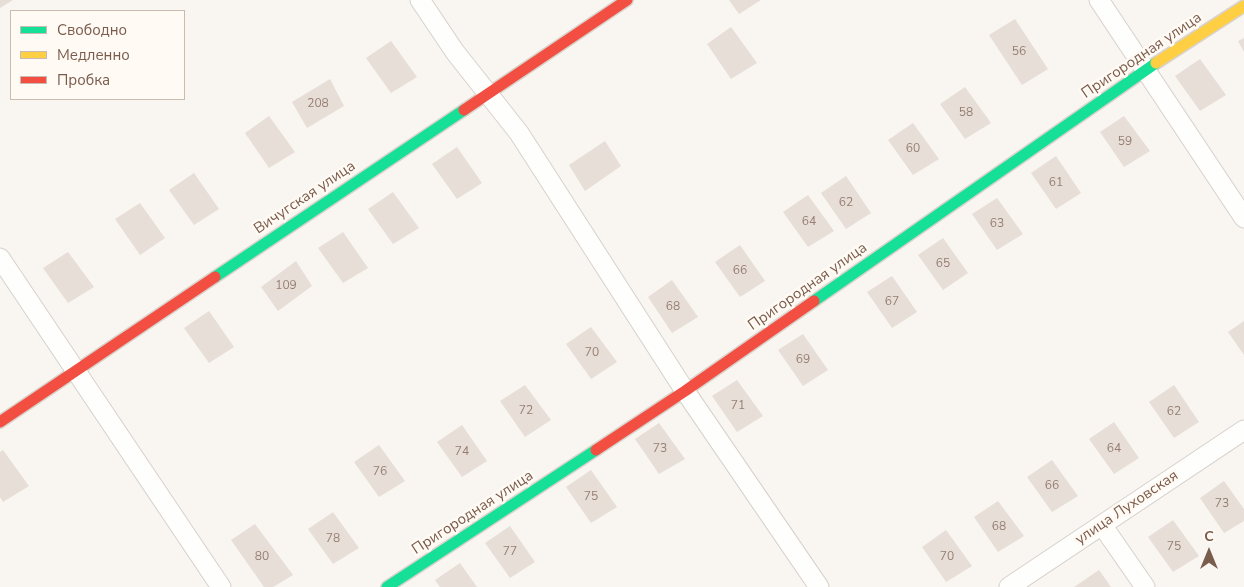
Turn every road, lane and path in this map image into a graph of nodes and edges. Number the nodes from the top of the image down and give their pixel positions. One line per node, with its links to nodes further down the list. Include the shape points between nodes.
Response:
1 (420, 0): 6 (street)
2 (627, 0): 6 (street, Вичугская улица)
3 (1100, 0): 5 (street)
4 (1244, 6): 5 (street, Пригородная улица)
5 (1146, 69): 7 (street); 10 (street, Пригородная улица)
6 (488, 93): 9 (street, Вичугская улица); 10 (street, via 519,134)
7 (1244, 218)
8 (0, 258): 9 (street)
9 (74, 372): 11 (street, Вичугская улица); 14 (street)
10 (686, 390): 15 (street, Пригородная улица); 16 (street)
11 (0, 422)
12 (1244, 430): 13 (street, улица Луховская)
13 (1102, 525): 17 (street, улица Луховская); 18 (street)
14 (221, 587)
15 (387, 587)
16 (819, 587)
17 (1010, 587)
18 (1145, 587)

